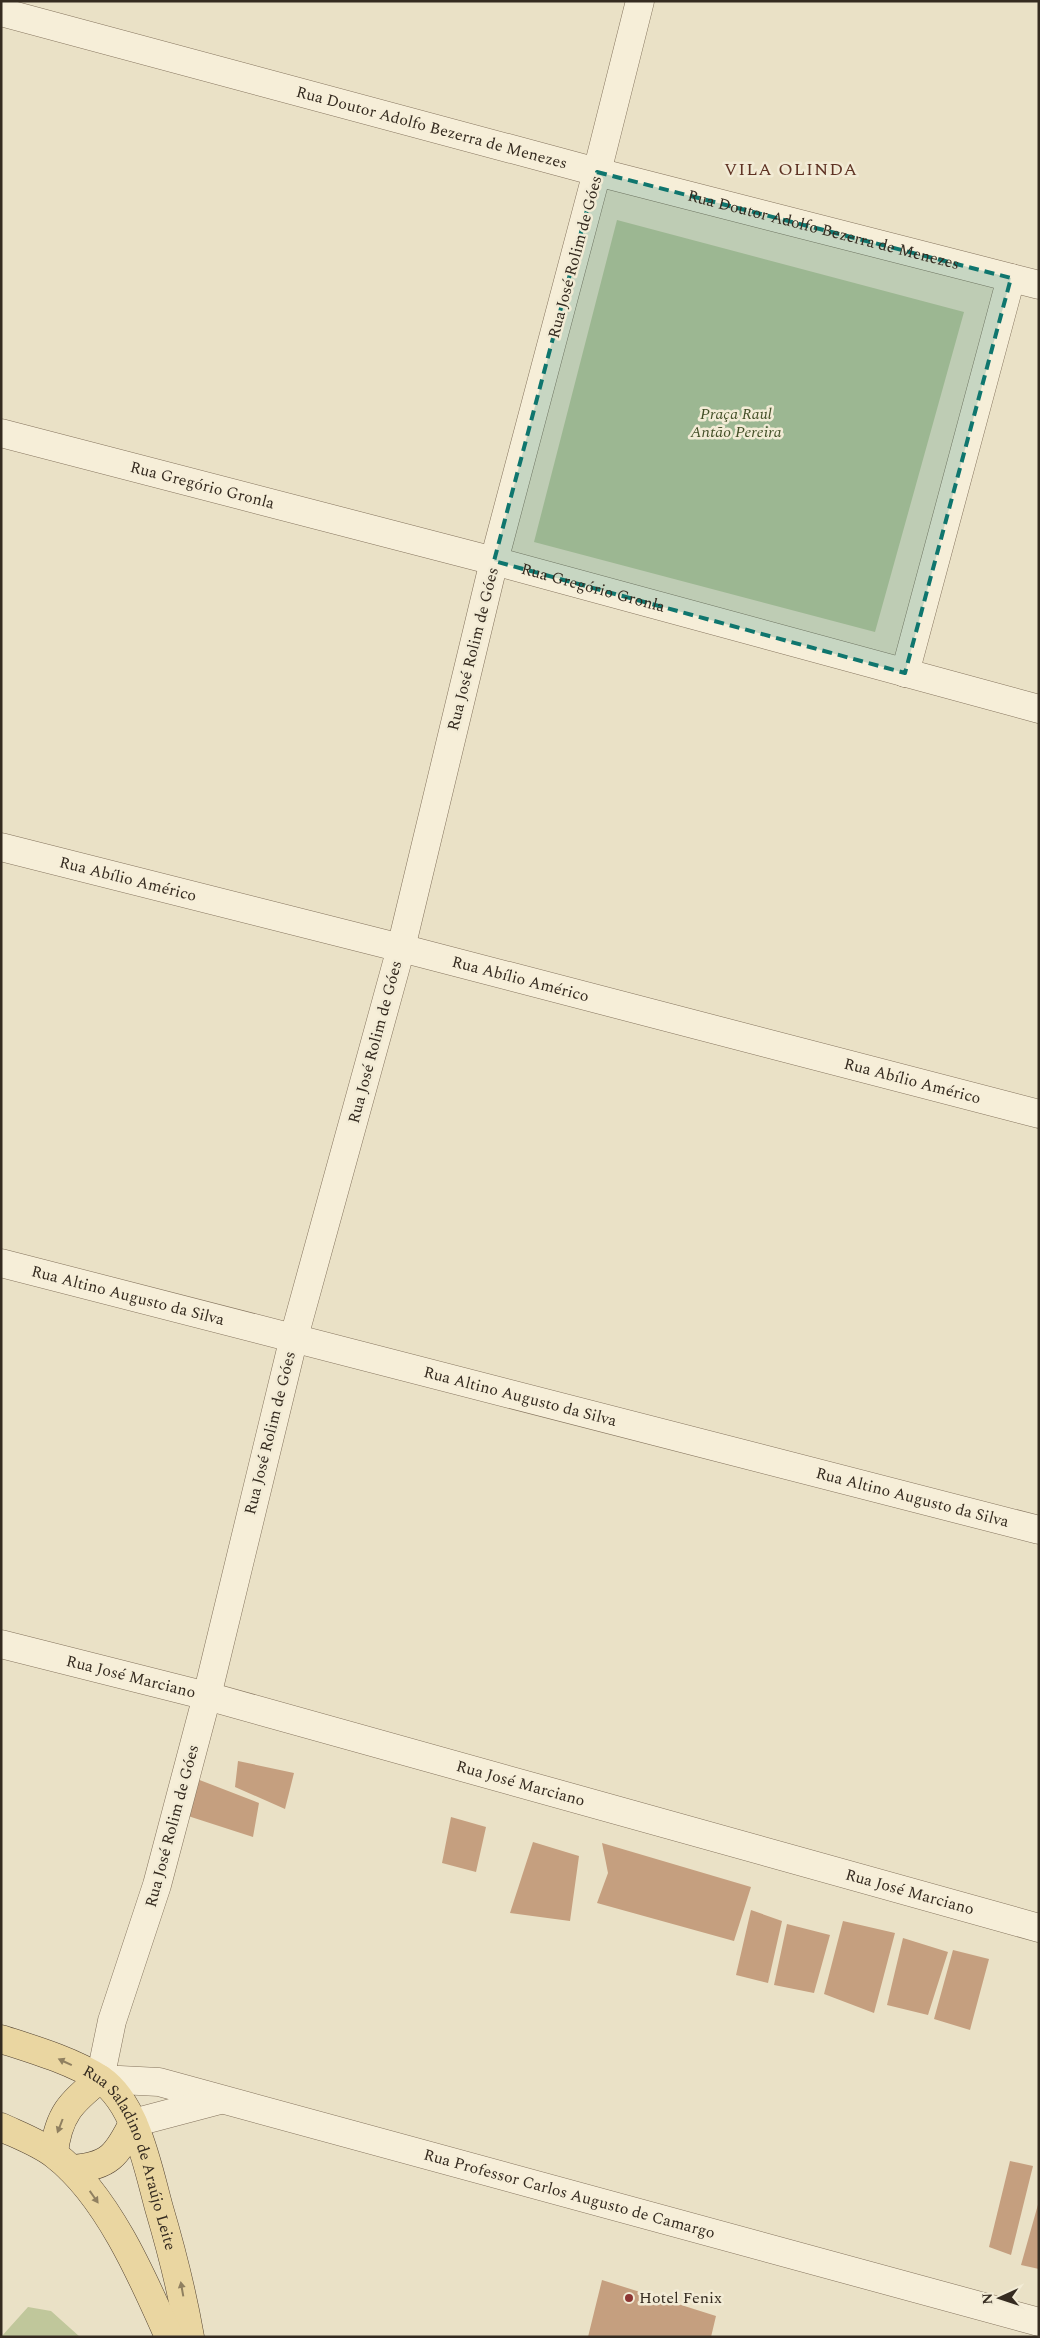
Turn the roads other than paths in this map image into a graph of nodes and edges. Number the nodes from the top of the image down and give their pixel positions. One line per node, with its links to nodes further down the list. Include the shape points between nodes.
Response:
1 (640, 1): 3 (street, Rua José Rolim de Góes)
2 (1, 12): 3 (street, Rua Doutor Adolfo Bezerra de Menezes)
3 (597, 172): 4 (street, Rua Doutor Adolfo Bezerra de Menezes); 7 (street, Rua José Rolim de Góes)
4 (1011, 278): 5 (street, Rua Doutor Adolfo Bezerra de Menezes); 8 (street)
5 (1039, 285)
6 (1, 433): 7 (street, Rua Gregório Gronla)
7 (494, 561): 8 (street, Rua Gregório Gronla); 11 (street, Rua José Rolim de Góes)
8 (905, 673): 9 (street, Rua Gregório Gronla)
9 (1039, 709)
10 (1, 847): 11 (street, Rua Abílio Américo)
11 (401, 948): 12 (street, Rua Abílio Américo); 14 (street, Rua José Rolim de Góes)
12 (1039, 1114)
13 (1, 1263): 14 (street, Rua Altino Augusto da Silva)
14 (294, 1337): 15 (street, Rua Altino Augusto da Silva); 17 (street, Rua José Rolim de Góes)
15 (1039, 1530)
16 (1, 1644): 17 (street, Rua José Marciano)
17 (207, 1696): 18 (street, Rua José Marciano); 20 (street, Rua José Rolim de Góes, via 157,1885 112,2021)
18 (1039, 1928)
19 (1, 2039): 20 (main road, Rua Saladino de Araújo Leite, one-way to 19, via 50,2055)
20 (100, 2079): 21 (street, Rua Professor Carlos Augusto de Camargo, via 159,2082); 22 (main road, Rua Saladino de Araújo Leite, via 115,2093); 24 (main road, one-way to 24, via 74,2099 66,2110 55,2139)
21 (222, 2100): 22 (street); 25 (street, Rua Professor Carlos Augusto de Camargo)
22 (133, 2123): 24 (main road, via 119,2150 110,2159 94,2167); 27 (main road, Rua Saladino de Araújo Leite, one-way to 22, via 180,2280)
23 (1, 2127): 24 (main road)
24 (62, 2161): 26 (main road, one-way to 26, via 92,2193 136,2263)
25 (1039, 2322)
26 (169, 2337)
27 (190, 2337)

